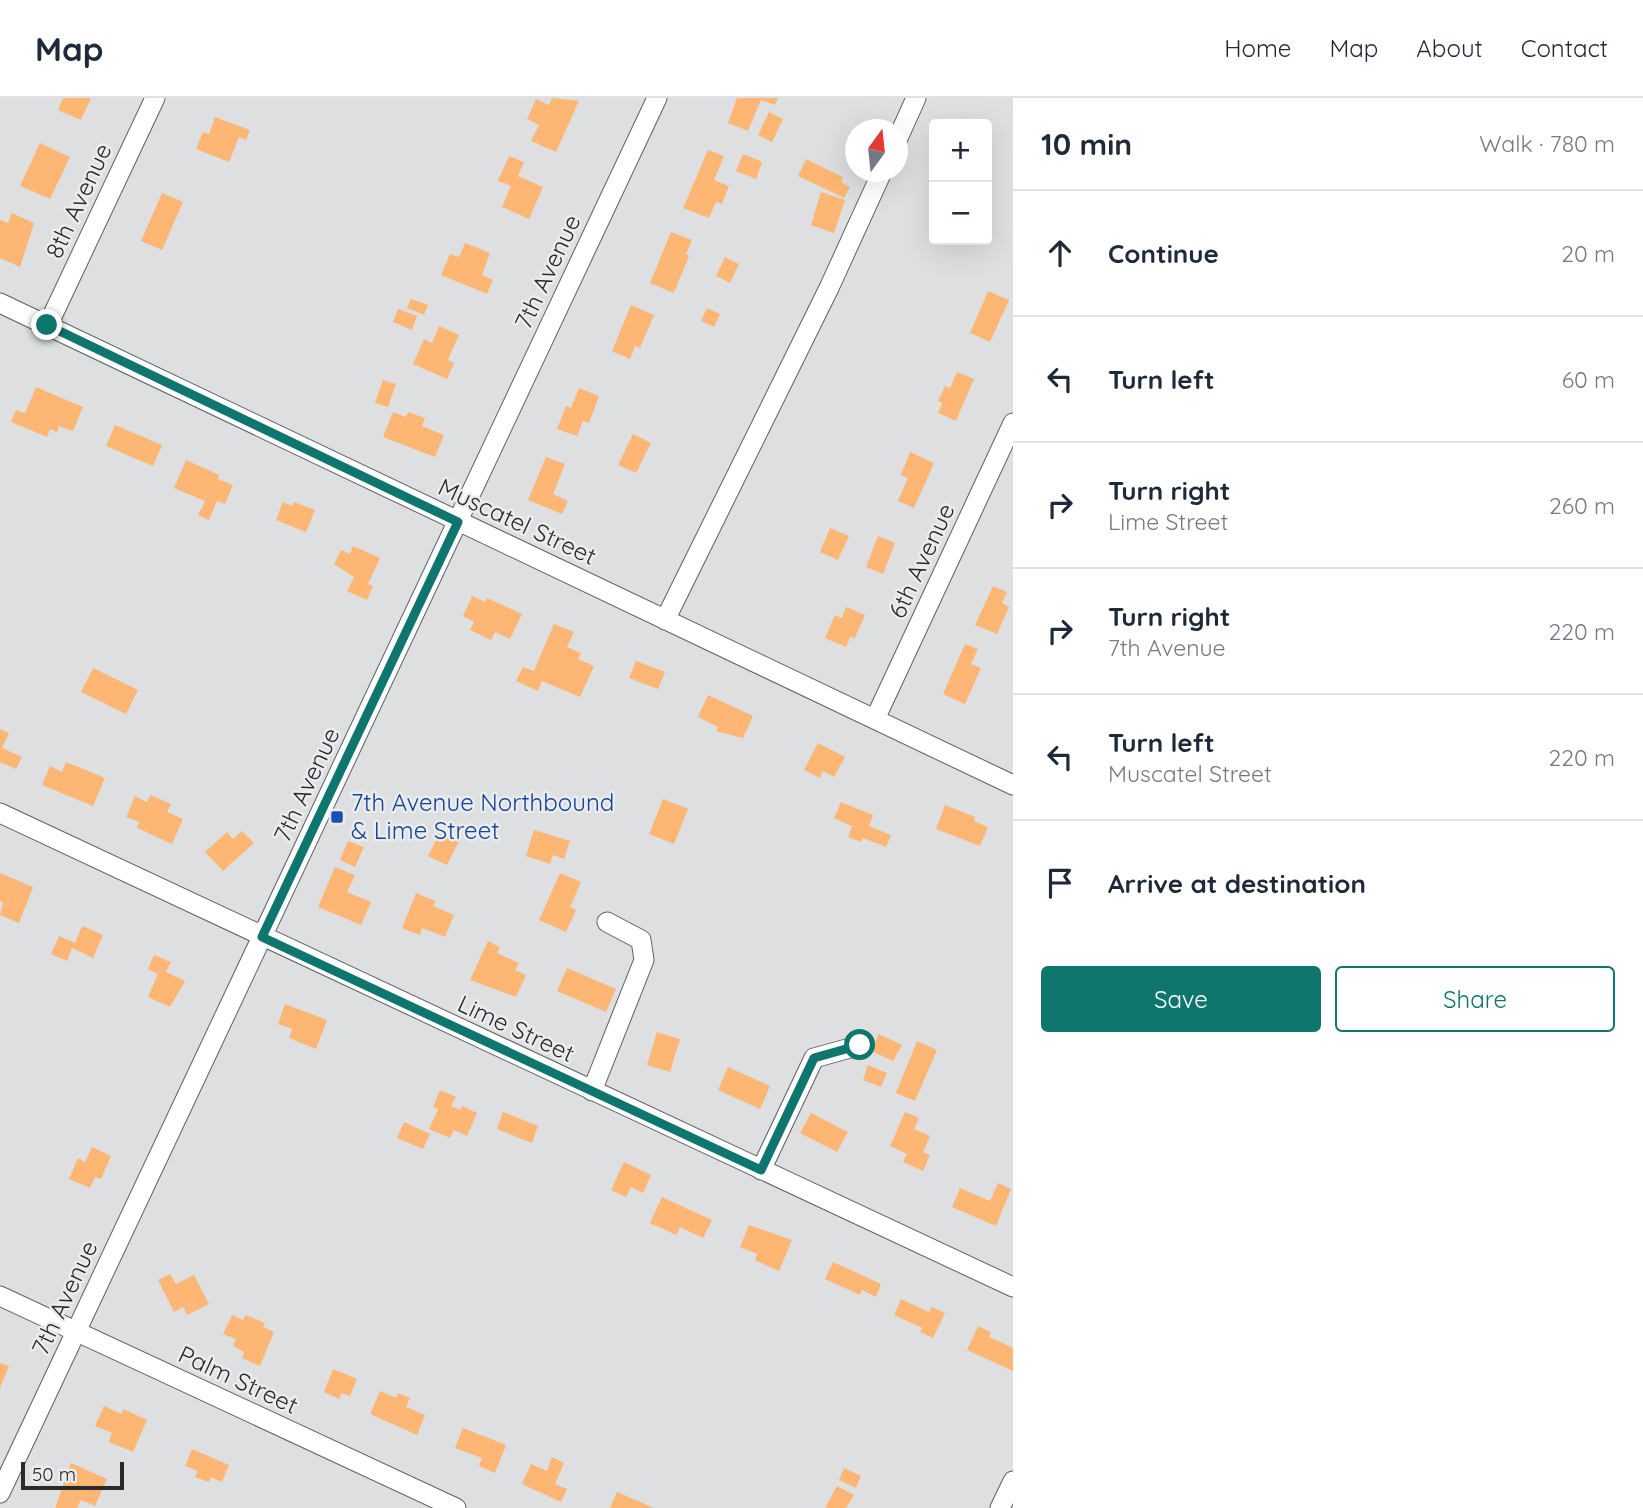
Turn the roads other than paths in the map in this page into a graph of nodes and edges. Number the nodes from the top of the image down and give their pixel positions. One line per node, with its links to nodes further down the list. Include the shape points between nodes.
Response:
1 (155, 98): 7 (street, 8th Avenue)
2 (657, 98): 9 (street, 7th Avenue)
3 (916, 98): 4 (street)
4 (907, 119)
5 (877, 182): 10 (street)
6 (0, 303): 7 (street, Muscatel Street)
7 (47, 325): 9 (street, Muscatel Street)
8 (1013, 423): 11 (street, 6th Avenue)
9 (458, 522): 10 (street, Muscatel Street); 15 (street, 7th Avenue)
10 (664, 620): 11 (street, Muscatel Street)
11 (875, 719): 12 (street, Muscatel Street)
12 (1013, 785)
13 (0, 813): 15 (street, Lime Street)
14 (607, 922): 17 (street, via 641,940 644,960)
15 (262, 937): 17 (street, Lime Street); 21 (street, 7th Avenue)
16 (860, 1045): 18 (street, via 814,1058)
17 (592, 1091): 18 (street, Lime Street)
18 (761, 1170): 19 (street, Lime Street)
19 (1013, 1287)
20 (0, 1296): 21 (street, Palm Street)
21 (76, 1332): 23 (street, 7th Avenue); 24 (street, Palm Street)
22 (1013, 1481): 25 (street)
23 (0, 1493)
24 (456, 1508)
25 (1000, 1508)

